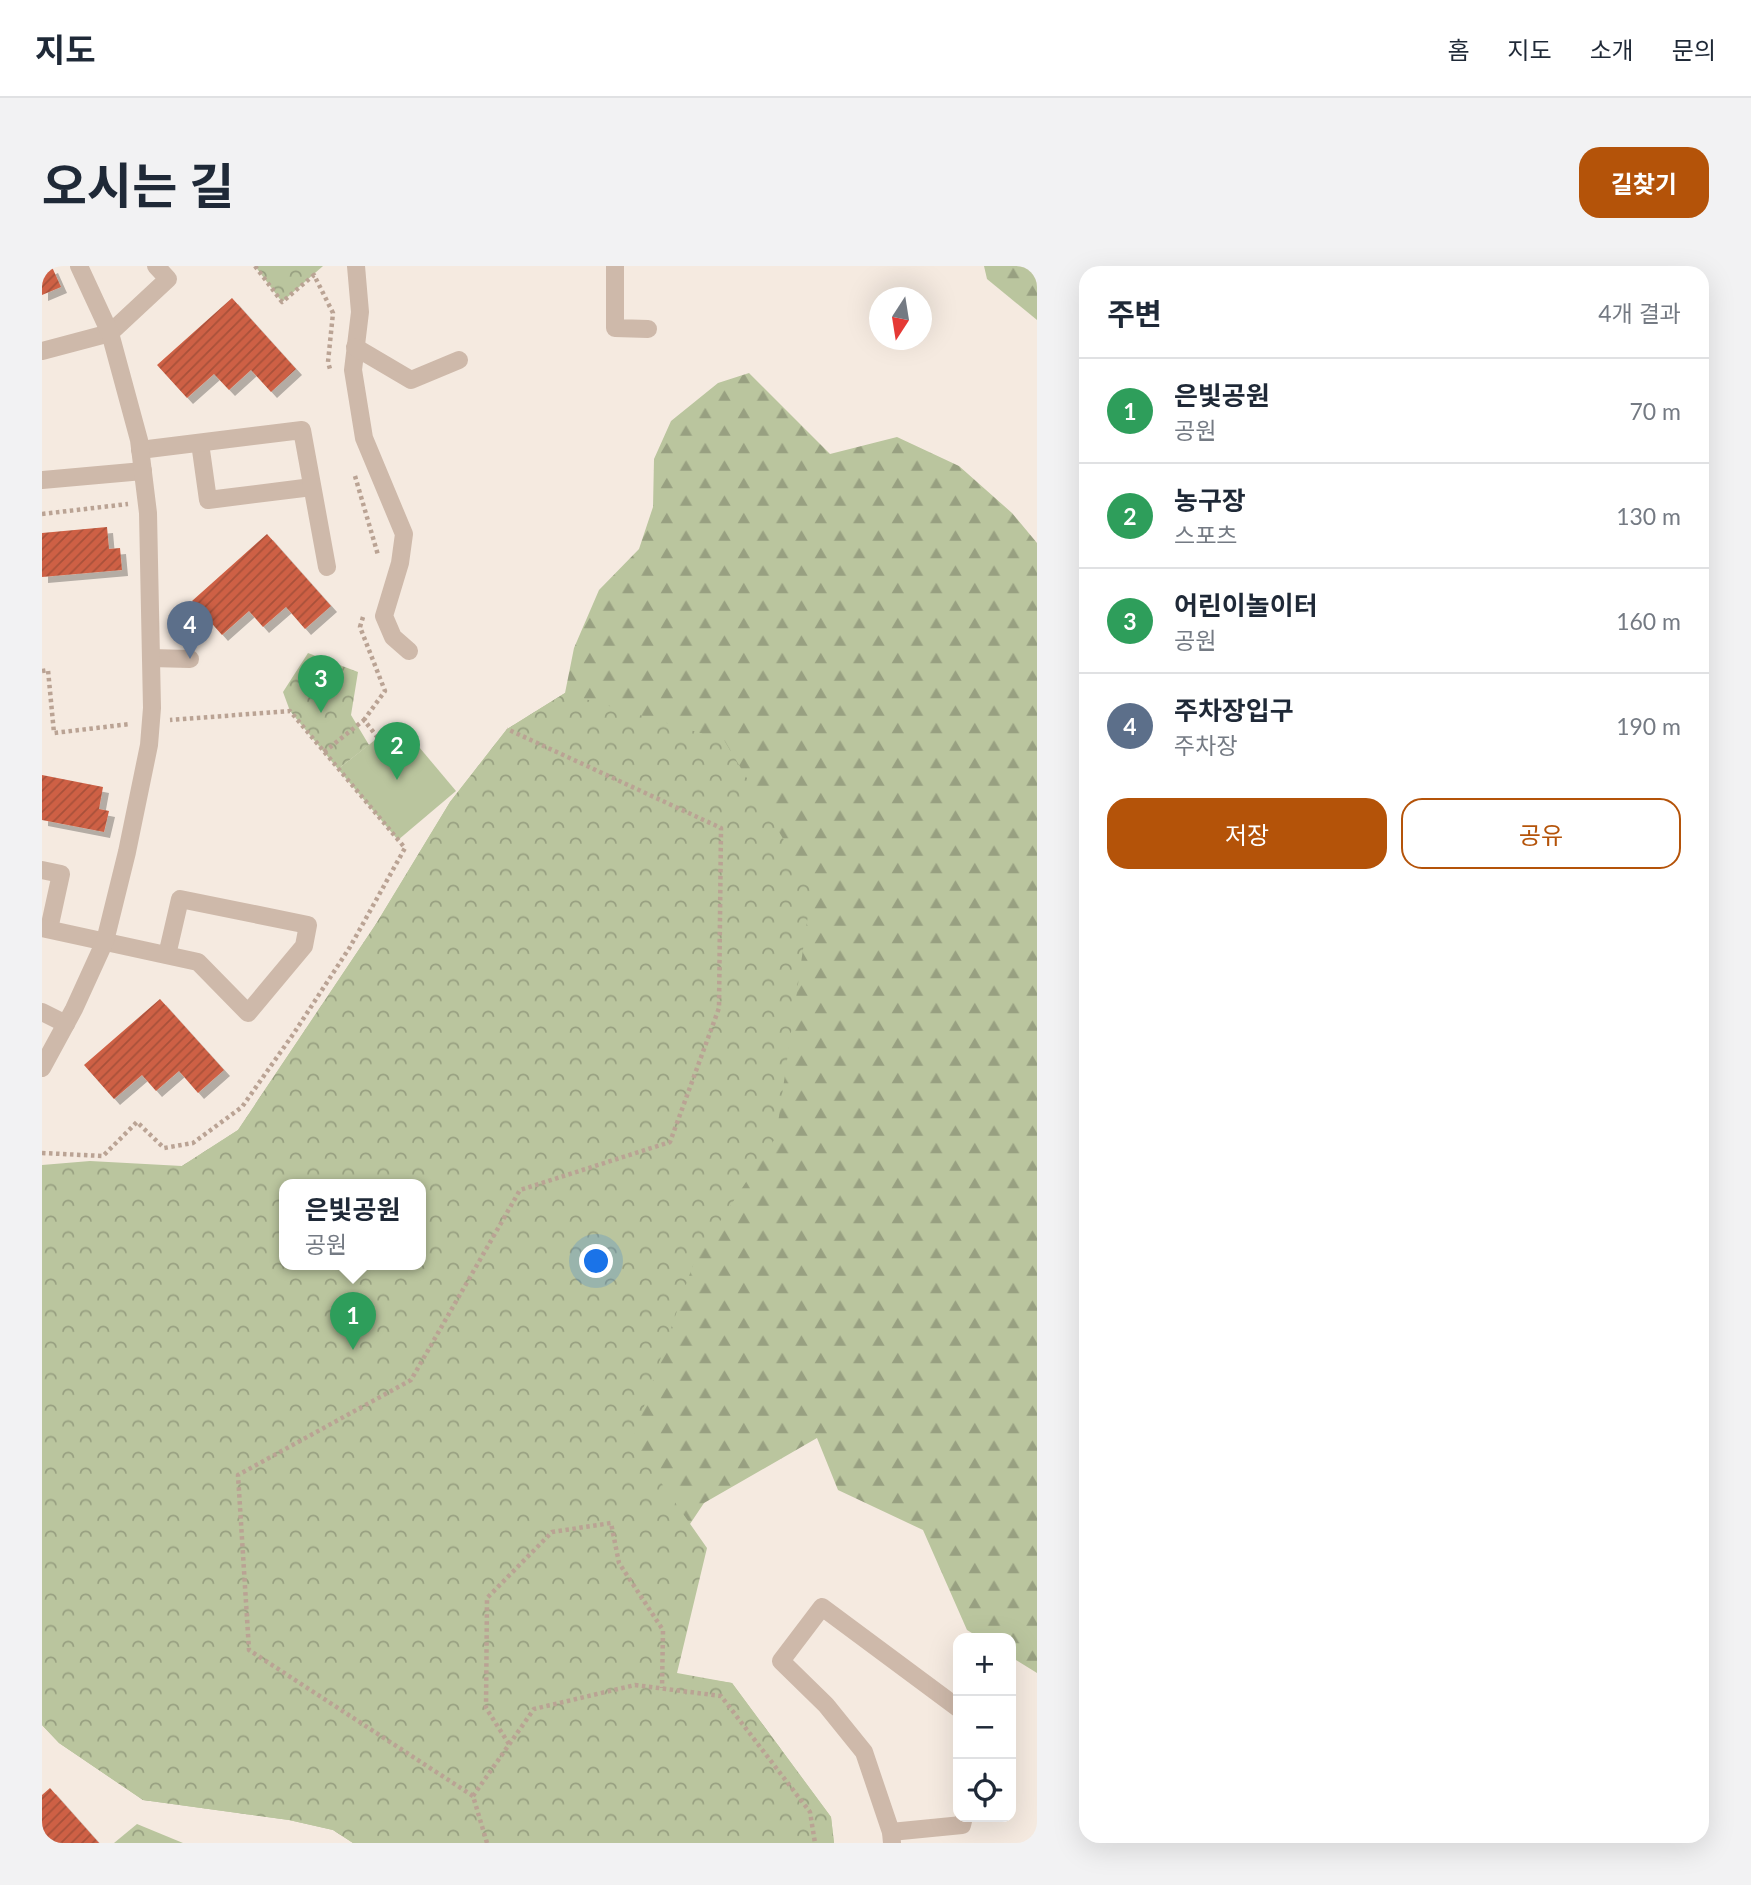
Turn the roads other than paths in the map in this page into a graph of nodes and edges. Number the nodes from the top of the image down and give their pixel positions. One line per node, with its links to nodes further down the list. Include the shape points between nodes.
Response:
1 (79, 266): 6 (street)
2 (156, 266): 6 (street, via 168,279)
3 (356, 266): 7 (street, via 360,312)
4 (615, 266): 5 (street, via 615,328)
5 (648, 328)
6 (110, 334): 8 (street); 11 (street)
7 (355, 347): 9 (street, via 411,380); 16 (street, via 353,370 364,438 404,534 384,616 393,637)
8 (42, 351)
9 (460, 360)
10 (201, 443): 11 (street); 14 (street, via 302,429); 14 (street, via 208,500)
11 (140, 450): 12 (street)
12 (142, 471): 13 (street); 17 (street, via 147,502)
13 (42, 480)
14 (312, 486): 15 (street)
15 (327, 566)
16 (409, 651)
17 (151, 658): 18 (street); 21 (street, via 149,745)
18 (190, 659)
19 (42, 870): 20 (street, via 61,874)
20 (46, 929): 21 (street)
21 (105, 941): 22 (street); 24 (street)
22 (167, 956): 22 (street, via 198,962 248,1013 304,946 308,925 180,899)
23 (42, 1012): 24 (street)
24 (66, 1024): 25 (street)
25 (42, 1068)
26 (953, 1704): 28 (street, via 822,1607 781,1661 826,1705 864,1752)
27 (963, 1822): 28 (street)
28 (892, 1837)

